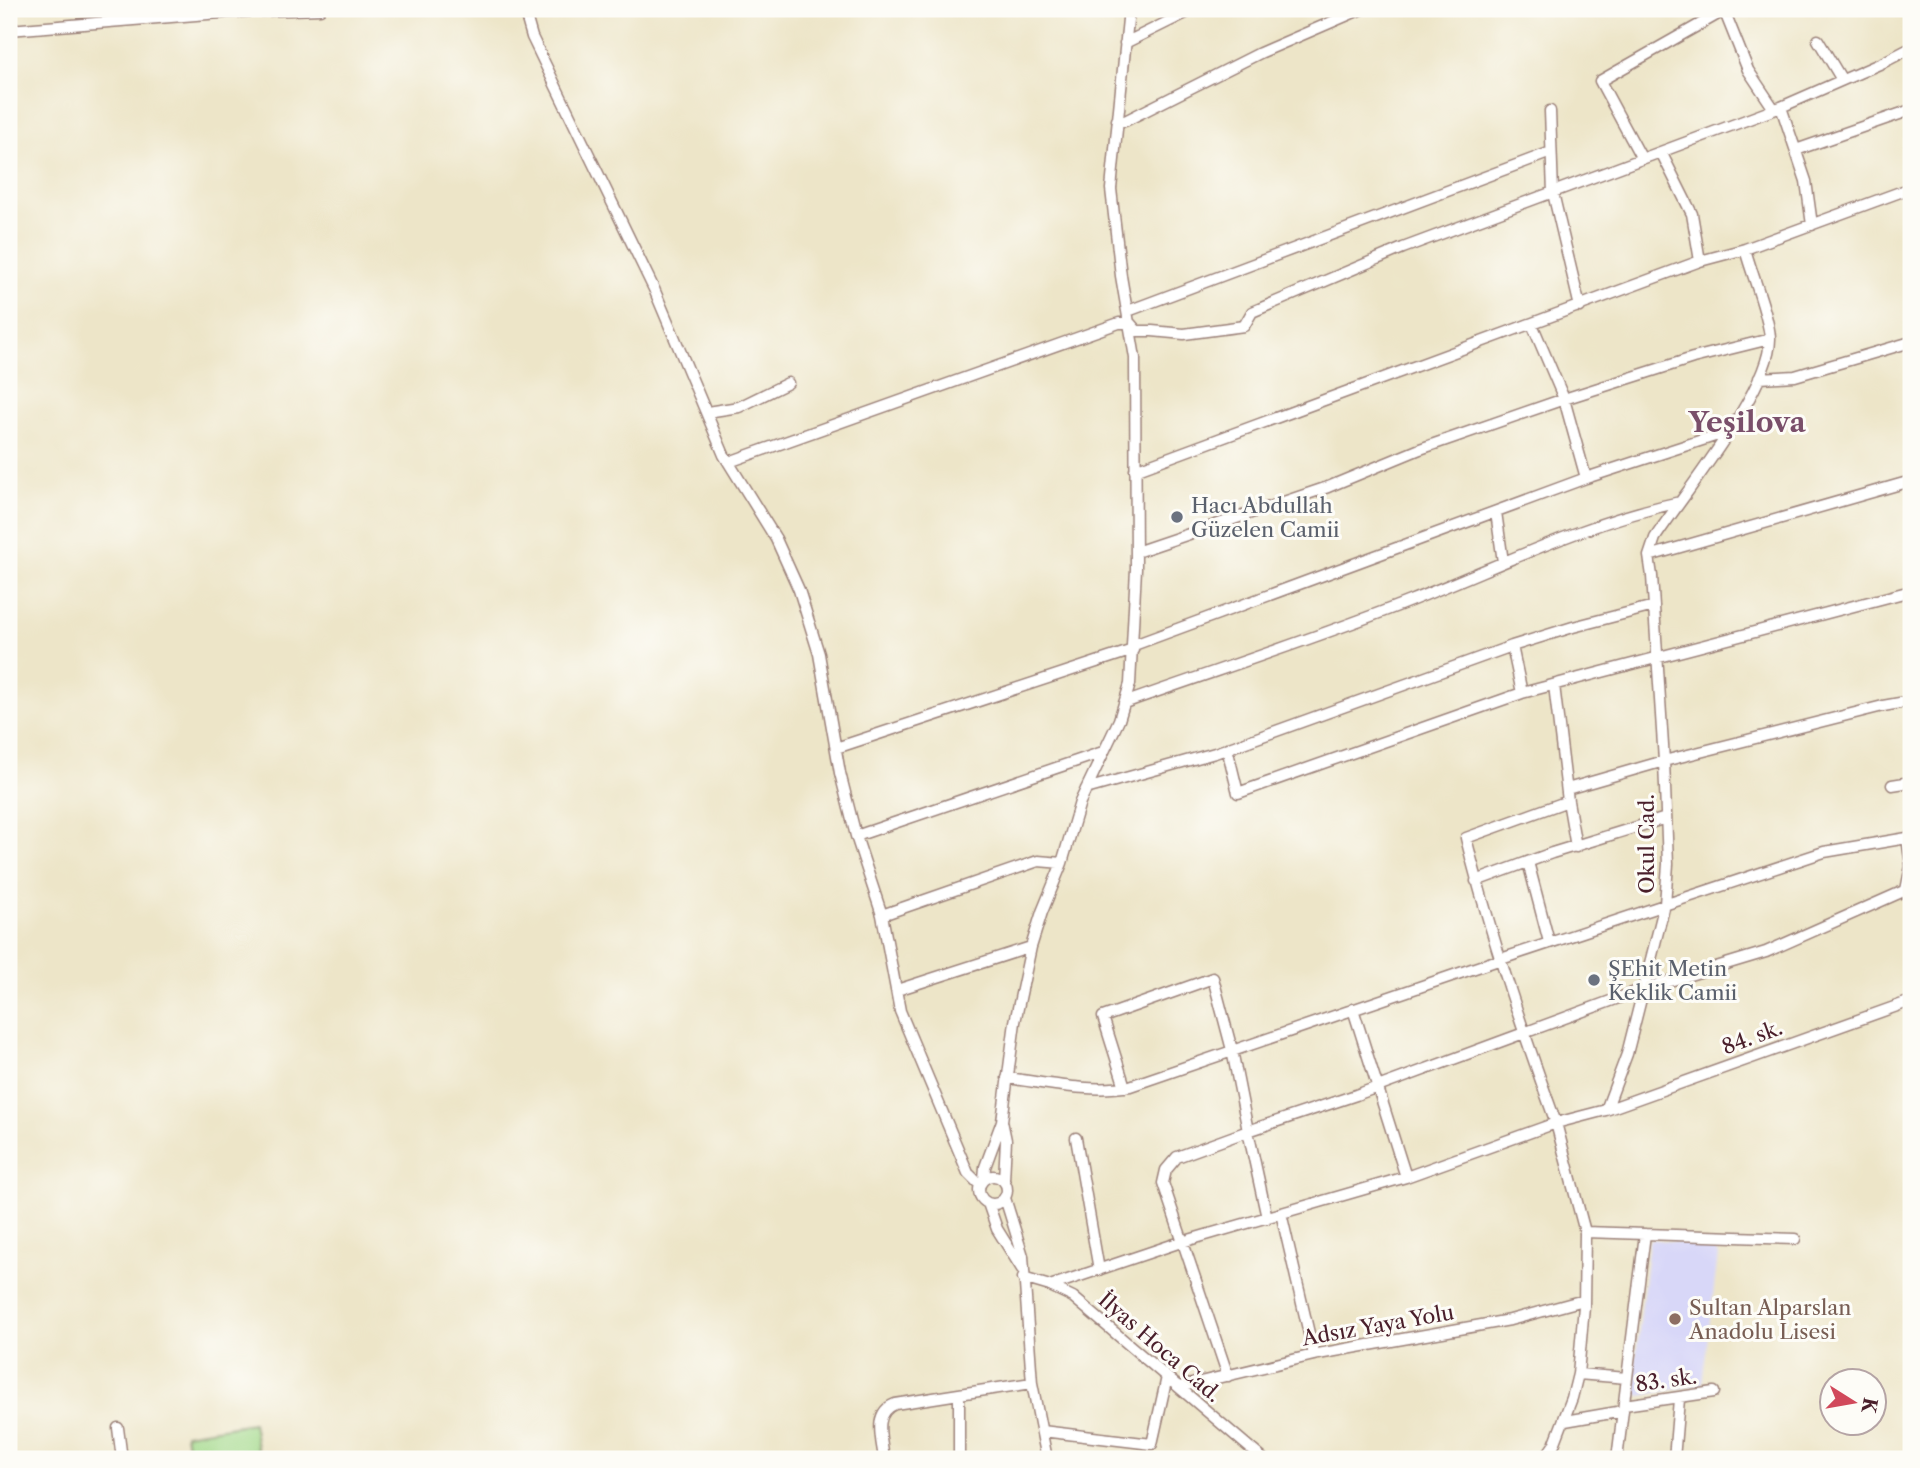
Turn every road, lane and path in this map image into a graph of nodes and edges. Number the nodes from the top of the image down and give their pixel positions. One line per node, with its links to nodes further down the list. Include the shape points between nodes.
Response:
1 (320, 9): 7 (street)
2 (524, 9): 34 (street, via 532,37 654,289)
3 (1129, 9): 9 (street)
4 (1194, 9): 9 (street)
5 (1363, 9): 15 (street, via 1260,53 1125,121)
6 (1725, 10): 12 (street, via 1748,70); 19 (street, via 1600,80)
7 (9, 30)
8 (1818, 40): 11 (street)
9 (1125, 43): 15 (street)
10 (1911, 48): 11 (street)
11 (1842, 80): 12 (street)
12 (1777, 108): 16 (street); 18 (street)
13 (1911, 110): 16 (street)
14 (1550, 111): 17 (street)
15 (1117, 120): 26 (street, via 1111,189)
16 (1796, 150): 22 (street)
17 (1551, 152): 21 (street); 26 (street)
18 (1661, 152): 19 (street); 24 (street, via 1692,214)
19 (1642, 159): 21 (street)
20 (1911, 188): 22 (street)
21 (1553, 193): 25 (street); 27 (street, via 1403,248 1252,312 1244,326 1184,334 1137,331)
22 (1812, 225): 23 (street)
23 (1745, 249): 24 (street); 29 (street)
24 (1700, 261): 25 (street)
25 (1580, 307): 28 (street)
26 (1128, 311): 27 (street)
27 (1130, 323): 36 (street, via 1119,323); 37 (street, via 1135,358)
28 (1532, 324): 33 (street); 37 (street)
29 (1770, 339): 31 (street); 33 (street)
30 (1911, 342): 31 (street, via 1795,376)
31 (1759, 378): 35 (street)
32 (788, 383): 34 (street, via 739,407)
33 (1564, 399): 38 (street); 42 (street)
34 (707, 412): 36 (street)
35 (1730, 431): 38 (street); 40 (street)
36 (729, 462): 54 (street, via 776,539 799,590 819,653)
37 (1135, 470): 42 (street)
38 (1587, 478): 41 (street)
39 (1911, 481): 43 (street)
40 (1680, 502): 43 (street, via 1655,538); 44 (street, via 1647,509)
41 (1496, 512): 44 (street); 48 (street)
42 (1136, 552): 48 (street)
43 (1649, 556): 46 (street, Okul Cad.)
44 (1503, 562): 53 (street, via 1410,602)
45 (1911, 591): 49 (street)
46 (1654, 606): 47 (street); 49 (street, Okul Cad.)
47 (1512, 646): 51 (street); 55 (street)
48 (1133, 647): 53 (street); 54 (street)
49 (1657, 657): 50 (street); 57 (street, Okul Cad.)
50 (1554, 685): 51 (street); 61 (street)
51 (1522, 693): 55 (street, via 1238,793)
52 (1911, 701): 57 (street)
53 (1124, 702): 56 (street)
54 (836, 748): 64 (street)
55 (1227, 748): 60 (street)
56 (1103, 752): 60 (street); 64 (street)
57 (1664, 761): 61 (street); 63 (street, Okul Cad.)
58 (1911, 782): 59 (street)
59 (1892, 786)
60 (1086, 789): 67 (street)
61 (1567, 789): 62 (street)
62 (1568, 801): 65 (street); 69 (street, via 1465,838)
63 (1666, 818): 65 (street); 70 (street, Okul Cad.)
64 (856, 836): 71 (street)
65 (1576, 847): 66 (street)
66 (1528, 862): 69 (street); 72 (street)
67 (1062, 863): 71 (street, via 1038,861); 73 (street)
68 (1911, 865): 70 (street, via 1908,838 1824,852); 75 (street, via 1906,890 1766,952)
69 (1476, 881): 74 (street)
70 (1665, 904): 72 (street); 75 (street, Okul Cad.)
71 (882, 915): 76 (street)
72 (1549, 942): 74 (street)
73 (1031, 947): 76 (street); 81 (street)
74 (1501, 958): 78 (street); 79 (street)
75 (1643, 989): 79 (street); 84 (street, Okul Cad., via 1627,1054)
76 (897, 990): 91 (street, via 910,1040 968,1173)
77 (1911, 1001): 84 (street, 84. sk.)
78 (1353, 1009): 80 (street); 83 (street)
79 (1523, 1033): 83 (street); 86 (street)
80 (1232, 1050): 82 (street); 82 (street, via 1213,978 1103,1017); 87 (street)
81 (1007, 1078): 82 (street, via 1092,1088); 85 (street)
82 (1125, 1087)
83 (1377, 1087): 87 (street); 89 (street)
84 (1606, 1110): 86 (street)
85 (1002, 1121): 90 (street); 91 (street)
86 (1556, 1123): 89 (street); 96 (street)
87 (1248, 1131): 95 (street); 99 (street, via 1170,1163 1164,1189)
88 (1076, 1138): 100 (street)
89 (1406, 1177): 94 (street)
90 (1004, 1180): 91 (street, via 994,1175); 92 (street)
91 (982, 1182): 93 (street, via 980,1196)
92 (1005, 1198): 93 (street); 101 (street, via 1023,1256)
93 (988, 1203): 101 (street)
94 (1281, 1213): 95 (street); 104 (street)
95 (1267, 1218): 99 (street)
96 (1585, 1232): 97 (street); 103 (street)
97 (1645, 1234): 98 (street); 108 (street)
98 (1795, 1239)
99 (1181, 1242): 100 (street); 106 (street)
100 (1099, 1270): 102 (street)
101 (1023, 1273): 102 (street, İlyas Hoca Cad.); 109 (street)
102 (1050, 1286): 107 (street, İlyas Hoca Cad., via 1073,1297)
103 (1584, 1300): 104 (street, Adsız Yaya Yolu, via 1510,1320); 105 (street)
104 (1314, 1355): 106 (street, Adsız Yaya Yolu)
105 (1578, 1374): 108 (street); 115 (street)
106 (1228, 1376): 110 (street, Adsız Yaya Yolu)
107 (1167, 1377): 110 (street, İlyas Hoca Cad.); 117 (street, via 1152,1444)
108 (1627, 1378): 114 (street)
109 (1032, 1383): 112 (street); 117 (street)
110 (1179, 1387): 118 (street, İlyas Hoca Cad.)
111 (1714, 1392): 113 (street, 83. sk.)
112 (960, 1394): 120 (street, via 887,1408 880,1420); 121 (street)
113 (1679, 1399): 114 (street, 83. sk.); 127 (street)
114 (1624, 1408): 115 (street, 83. sk.); 126 (street)
115 (1565, 1420): 125 (street)
116 (118, 1428): 119 (street)
117 (1042, 1431): 122 (street)
118 (1248, 1447): 123 (street); 124 (street, İlyas Hoca Cad.)
119 (122, 1459)
120 (884, 1459)
121 (959, 1459)
122 (1047, 1459)
123 (1241, 1459)
124 (1263, 1459)
125 (1544, 1459)
126 (1617, 1459)
127 (1674, 1459)

